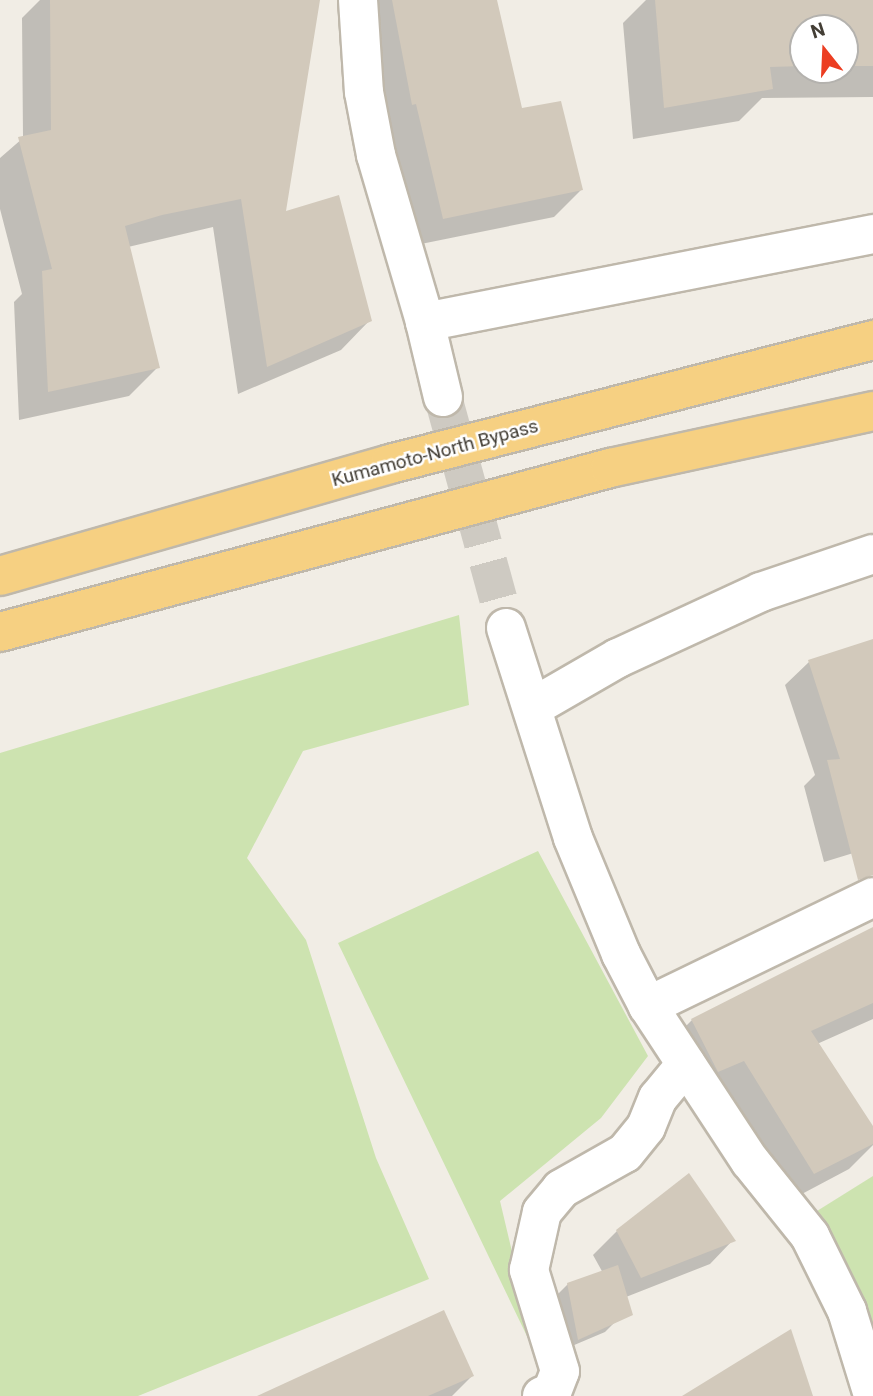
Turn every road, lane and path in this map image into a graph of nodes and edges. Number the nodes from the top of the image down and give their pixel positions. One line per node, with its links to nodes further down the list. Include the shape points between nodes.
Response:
1 (358, 0): 3 (street, via 364,92 376,155)
2 (873, 234): 3 (street)
3 (425, 322): 5 (street)
4 (873, 340): 10 (highway, Kumamoto-North Bypass, via 402,461)
5 (443, 397)
6 (873, 411): 8 (highway)
7 (873, 438): 8 (highway)
8 (610, 468): 12 (highway)
9 (873, 555): 13 (street, via 761,592 618,659)
10 (0, 576)
11 (506, 628): 13 (street)
12 (0, 632)
13 (533, 707): 15 (street, via 573,838)
14 (873, 897): 15 (street)
15 (648, 1006): 16 (street)
16 (686, 1064): 17 (street, via 750,1161 810,1236 847,1311); 18 (street, via 658,1098 646,1128 625,1153 561,1189 542,1212 529,1270 560,1371 551,1392)
17 (873, 1395)
18 (542, 1396)

